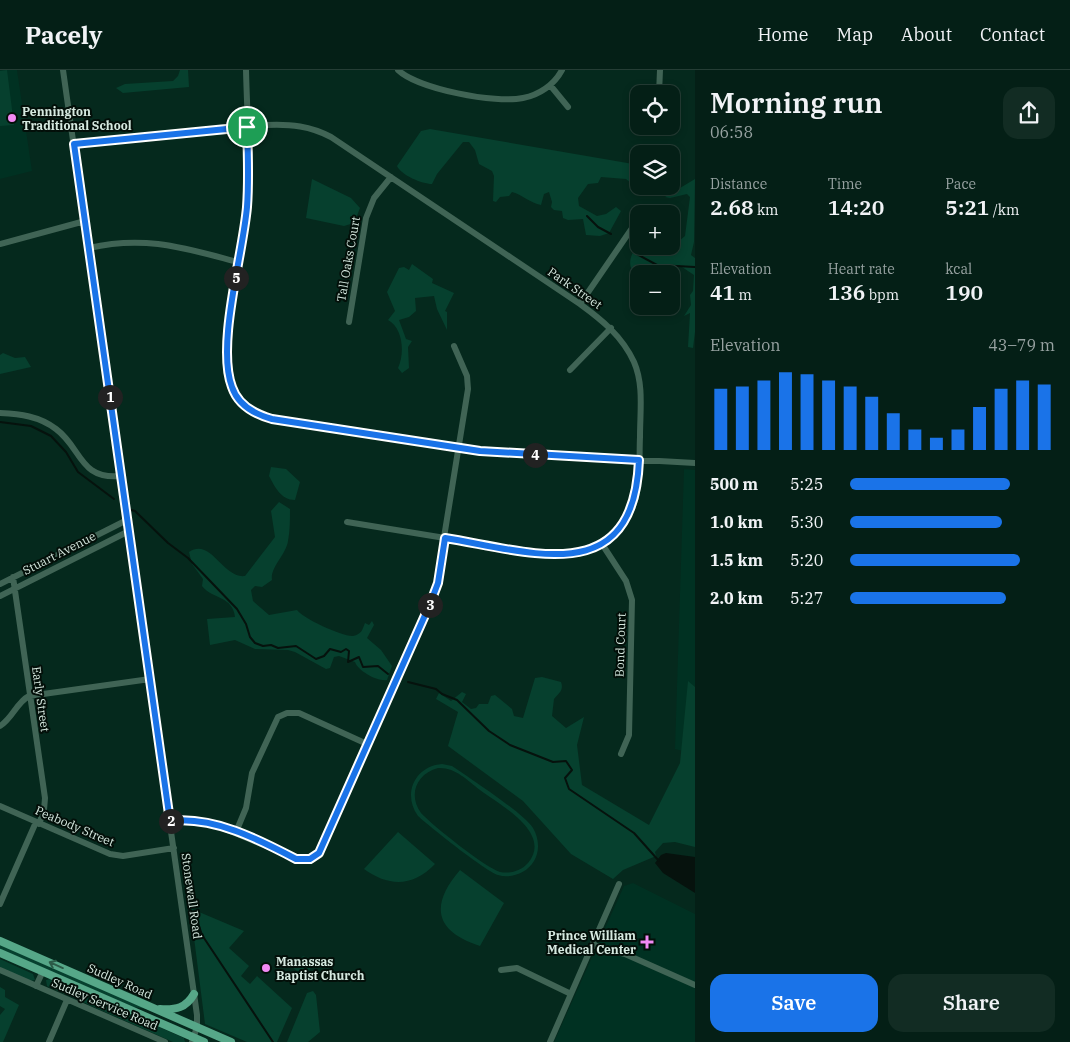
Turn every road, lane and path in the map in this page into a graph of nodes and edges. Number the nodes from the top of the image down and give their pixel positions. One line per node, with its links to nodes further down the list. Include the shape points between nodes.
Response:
1 (63, 70): 10 (street, Stonewall Road)
2 (246, 70): 9 (street)
3 (398, 70): 6 (street, via 430,88 512,100 530,96)
4 (562, 70): 6 (street)
5 (660, 70): 7 (street)
6 (550, 85): 8 (street)
7 (659, 85)
8 (568, 107)
9 (247, 127): 10 (street, Park Street); 11 (street, Park Street, via 289,124 311,128 331,137); 16 (street, via 248,197)
10 (74, 144): 12 (street, Stonewall Road)
11 (391, 177): 17 (street, Park Street); 18 (street, Tall Oaks Court, via 374,198 366,218)
12 (85, 221): 14 (street); 15 (street, Stonewall Road)
13 (630, 231): 17 (street)
14 (0, 244)
15 (89, 248): 16 (street, via 155,242); 26 (street, Stonewall Road)
16 (238, 262): 23 (street, via 227,348 230,382 246,407 272,419)
17 (580, 304): 19 (street, Park Street)
18 (349, 322)
19 (611, 328): 21 (street); 24 (street, Park Street, via 628,350 638,374 641,396)
20 (454, 346): 23 (street, via 468,382)
21 (570, 370)
22 (0, 413): 26 (street, via 26,415 44,422 67,439 87,467 106,476)
23 (459, 448): 24 (street); 30 (street)
24 (639, 460): 25 (street); 31 (street, Park Street, via 633,506 617,531)
25 (695, 463)
26 (121, 476): 27 (street, Stonewall Road)
27 (127, 520): 29 (street, Stonewall Road); 32 (street, Stuart Avenue)
28 (347, 522): 30 (street, Park Street)
29 (129, 531): 34 (street, Stuart Avenue); 36 (street, Stonewall Road)
30 (445, 538): 31 (street, Park Street, via 558,555 586,552); 39 (street, via 435,593)
31 (602, 544): 40 (street, Bond Court, via 626,581 632,600 629,735)
32 (14, 578): 33 (street, Stuart Avenue); 34 (street, Early Street)
33 (0, 584)
34 (15, 588): 35 (street, Stuart Avenue); 37 (street, Early Street)
35 (0, 596)
36 (150, 679): 37 (street); 42 (street, Stonewall Road)
37 (29, 696): 38 (street); 43 (street, Early Street, via 45,798)
38 (0, 726)
39 (368, 744): 44 (street, via 315,857 305,861 296,859); 44 (street, via 299,714 287,712 278,717 252,773 246,808)
40 (621, 754)
41 (0, 806): 43 (street, Peabody Street)
42 (170, 821): 44 (street, via 200,821); 45 (street, Stonewall Road)
43 (38, 823): 45 (street, Peabody Street, via 116,856); 47 (street, Early Street)
44 (236, 832)
45 (174, 848): 56 (street, Stonewall Road)
46 (619, 884): 49 (street)
47 (0, 904)
48 (0, 941): 59 (main road, Sudley Road, one-way to 48)
49 (592, 945): 54 (street, via 625,954); 57 (street)
50 (0, 953): 53 (main road, Sudley Road)
51 (0, 970): 55 (street, Sudley Service Road)
52 (501, 970): 57 (street, via 517,968)
53 (43, 971): 55 (street, Sudley Service Road); 61 (main road, Sudley Road)
54 (695, 985)
55 (36, 986): 58 (street, Sudley Service Road)
56 (194, 994): 59 (main road, via 181,1008); 60 (street, Stonewall Road)
57 (571, 994): 66 (street)
58 (67, 1000): 62 (street); 63 (street, Sudley Service Road)
59 (154, 1008): 60 (main road, Sudley Road)
60 (197, 1027): 61 (street, Stonewall Road); 65 (main road, Sudley Road)
61 (193, 1040): 64 (main road, Sudley Road)
62 (49, 1042)
63 (165, 1042)
64 (204, 1042)
65 (231, 1042)
66 (550, 1042)

